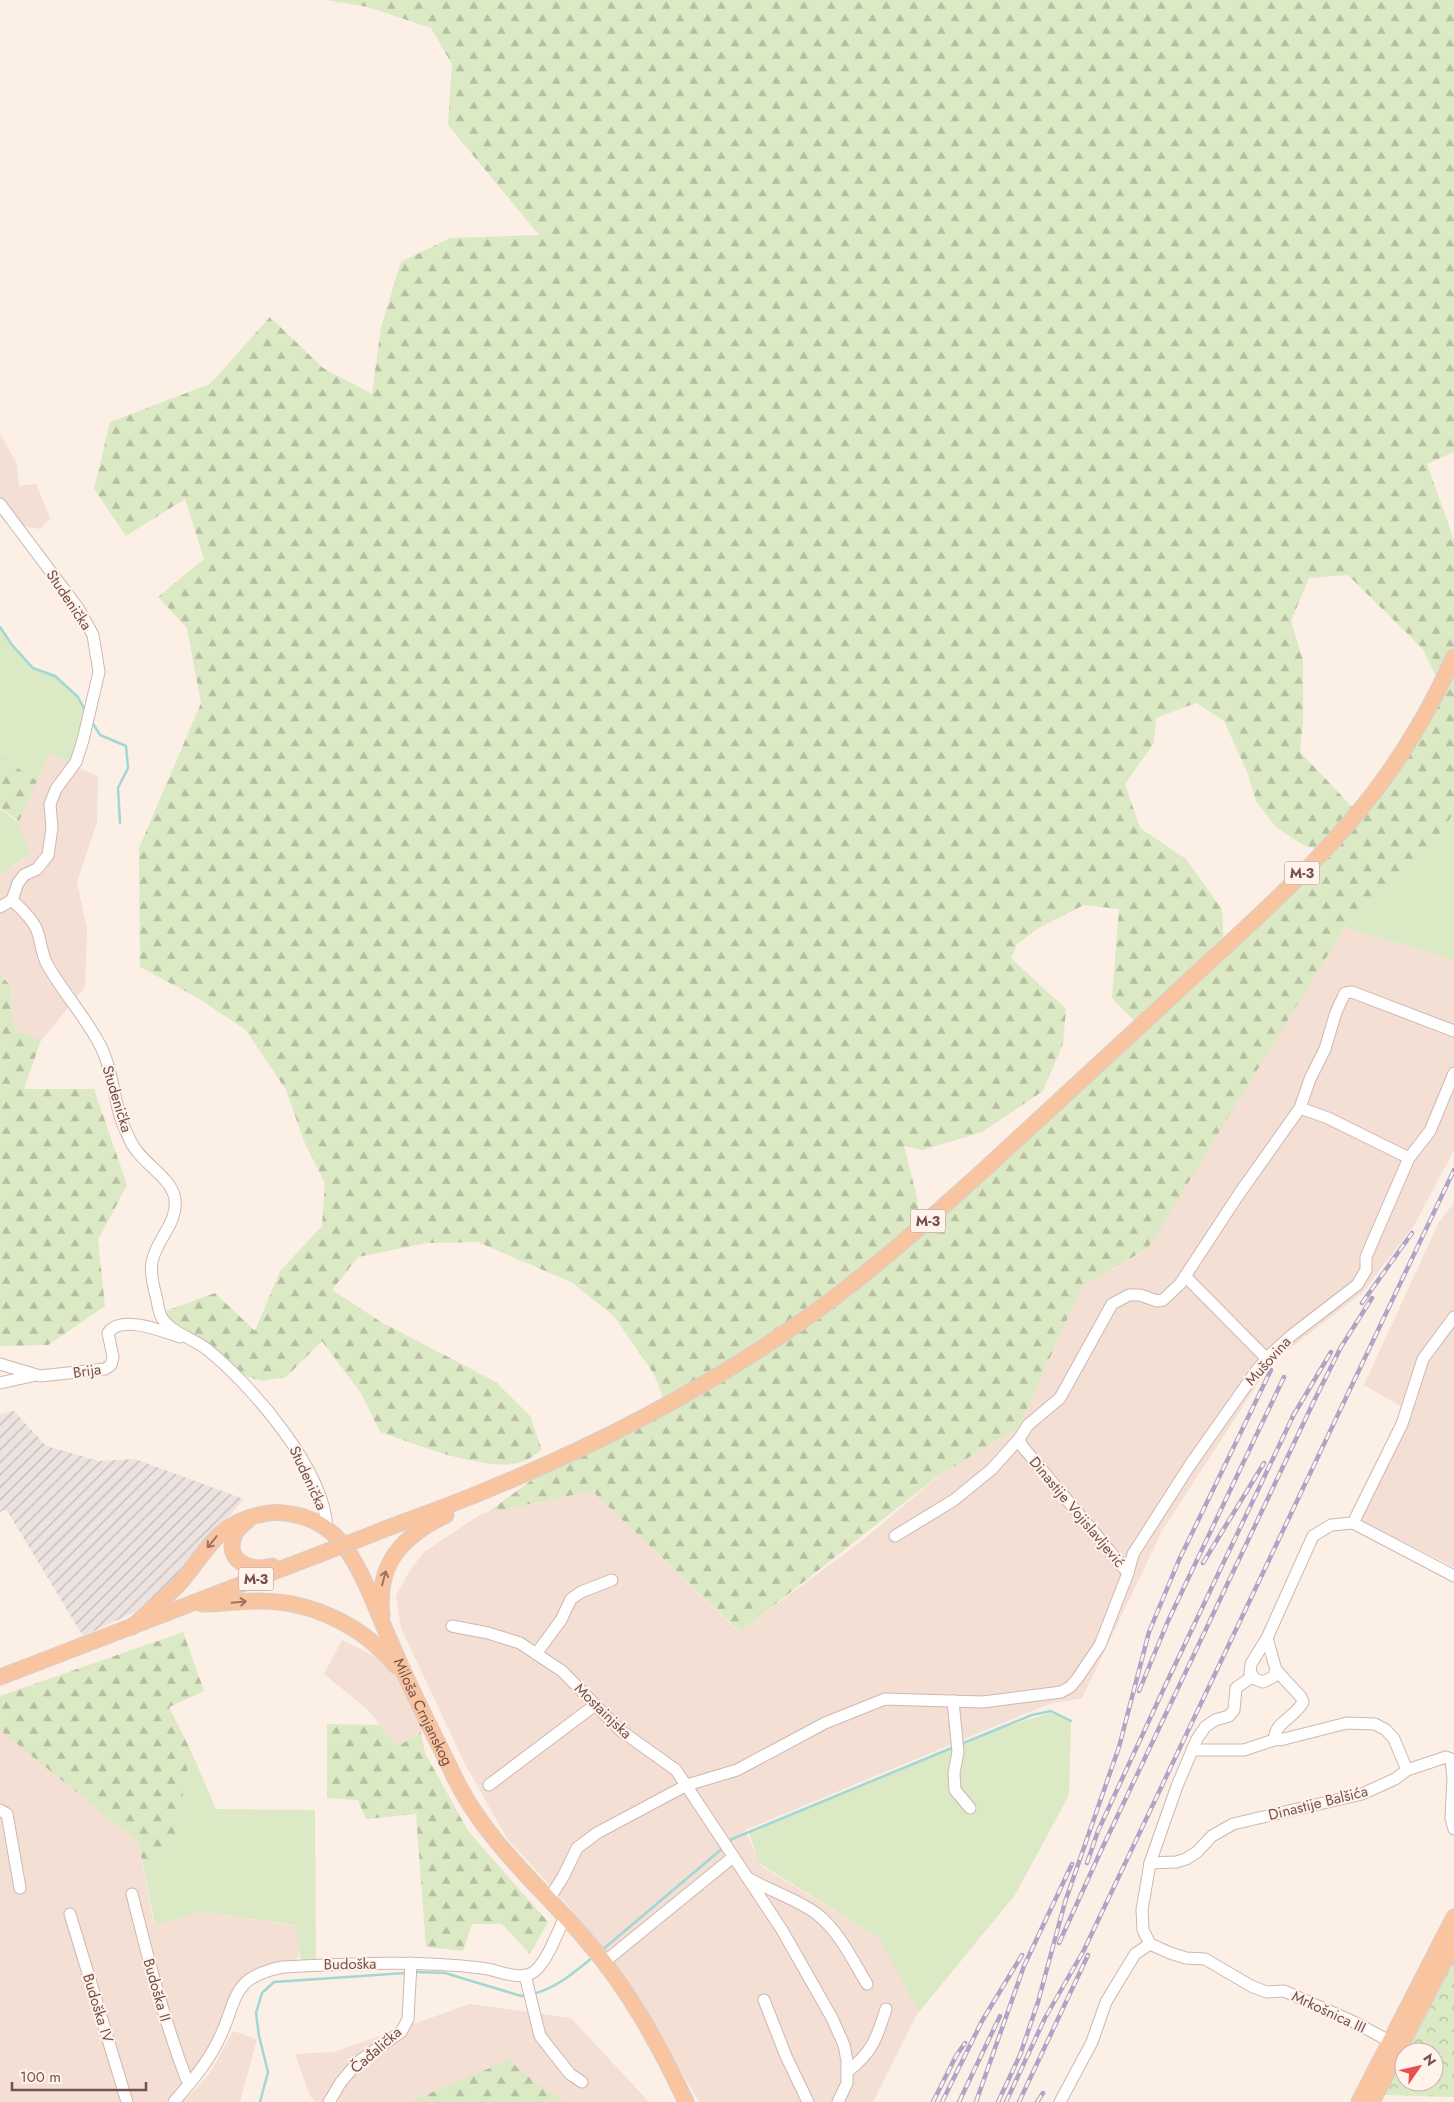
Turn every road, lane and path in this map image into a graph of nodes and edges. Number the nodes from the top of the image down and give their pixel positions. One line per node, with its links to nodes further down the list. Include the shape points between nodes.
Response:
1 (0, 504): 3 (street, Studenička, via 78,608 93,635 99,672 76,762 50,804 52,828 48,855 18,883)
2 (1454, 657): 17 (main road, M-3, via 1423,718 1389,772 1324,850 1113,1052 910,1237 824,1306 738,1363 619,1430)
3 (12, 900): 4 (street); 11 (street, Studenička, via 37,928 46,962 102,1048 119,1114 134,1149 171,1188 175,1198 174,1214 171,1226 153,1257 152,1279 161,1317)
4 (0, 907)
5 (1454, 1031): 7 (street, via 1347,992 1336,1012 1325,1049)
6 (1454, 1073): 8 (street, via 1430,1131)
7 (1300, 1108): 8 (street, via 1328,1118); 9 (street)
8 (1409, 1158): 12 (street, Mušovina, via 1366,1257 1366,1270 1357,1285)
9 (1185, 1276): 12 (street); 16 (street, via 1164,1300 1129,1295 1112,1304 1060,1398 1028,1425)
10 (1454, 1317): 19 (street, via 1423,1359 1402,1424)
11 (193, 1342): 14 (street, Brija, via 158,1330 122,1324 111,1328 108,1333 113,1357 108,1368); 20 (street, Studenička, via 206,1348 225,1366 296,1448 321,1502)
12 (1266, 1359): 23 (street, Mušovina, via 1190,1465 1133,1554)
13 (0, 1364): 14 (street, Brija)
14 (34, 1375): 15 (street)
15 (0, 1383)
16 (1019, 1439): 21 (street, via 992,1469 954,1500); 23 (street, Dinastije Vojislavljević)
17 (476, 1494): 22 (main road, M-3, bridge); 27 (main road, one-way to 17, via 381,1591 394,1554 414,1533 456,1510)
18 (252, 1516): 20 (main road, Miloša Crnjanskog, via 290,1513 308,1518); 22 (main road, via 238,1530 233,1541 236,1557 246,1567 262,1569); 29 (main road, Miloša Crnjanskog, one-way to 29, via 218,1534 175,1588)
19 (1353, 1523): 24 (street); 31 (street, via 1331,1525 1314,1536)
20 (327, 1529): 27 (main road, Miloša Crnjanskog, via 347,1552)
21 (895, 1536)
22 (325, 1552): 26 (main road, M-3)
23 (1128, 1573): 37 (street, Dinastije Vojislavljević, via 1100,1645 1070,1687 1061,1692 983,1702)
24 (1454, 1576)
25 (612, 1580): 32 (street, via 571,1599 561,1620)
26 (190, 1604): 29 (main road, M-3); 30 (main road, one-way to 30, via 287,1603 321,1612)
27 (383, 1626): 30 (main road, via 377,1636); 36 (main road, Miloša Crnjanskog)
28 (452, 1626): 32 (street, Mostainjska, via 520,1643)
29 (132, 1627): 35 (main road, M-3)
30 (365, 1636): 36 (main road, via 393,1662)
31 (1267, 1638): 33 (street); 34 (street, via 1251,1664)
32 (536, 1654): 38 (street, Mostainjska, via 562,1671)
33 (1276, 1670): 34 (street, via 1273,1677 1263,1682); 39 (street, via 1303,1702 1299,1711 1276,1730)
34 (1253, 1676): 40 (street, via 1236,1688 1234,1710 1229,1716 1205,1727)
35 (0, 1677)
36 (416, 1696): 52 (main road, Miloša Crnjanskog, via 477,1818)
37 (953, 1701): 43 (street, Dinastije Vojislavljević, via 886,1698 825,1723 737,1770); 44 (street, via 958,1752 955,1790)
38 (596, 1705): 42 (street); 43 (street, Mostainjska, via 620,1730 676,1770)
39 (1277, 1738): 40 (street, via 1244,1750); 41 (street, via 1280,1740 1347,1723 1375,1724 1394,1739)
40 (1192, 1750): 48 (street)
41 (1407, 1770): 46 (street, Dinastije Balšića, via 1446,1757 1451,1759 1451,1818); 48 (street, Dinastije Balšića, via 1362,1794 1233,1824 1212,1836 1186,1859)
42 (489, 1785)
43 (687, 1785): 47 (street, Mostainjska); 52 (street, Dinastije Vojislavljević, via 597,1833 578,1848)
44 (970, 1808)
45 (0, 1810): 50 (street, via 7,1814)
46 (1454, 1829)
47 (732, 1856): 49 (street); 58 (street)
48 (1150, 1863): 57 (street, via 1142,1910 1143,1930)
49 (746, 1878): 61 (street, via 818,1915 848,1951); 65 (street, via 782,1930 832,2018 844,2045)
50 (20, 1888)
51 (132, 1894): 67 (street, Budoška II, via 171,2039)
52 (549, 1899): 54 (main road, Miloša Crnjanskog)
53 (70, 1914): 68 (street, Budoška IV)
54 (565, 1917): 58 (main road, Miloša Crnjanskog); 60 (street, via 544,1960)
55 (1454, 1917): 64 (main road)
56 (1454, 1942): 76 (main road)
57 (1150, 1944): 64 (street, Mrkošnica III, via 1186,1958 1205,1959 1267,1992 1284,1991); 74 (street, via 1135,1954 1106,2002 1092,2042)
58 (601, 1960): 71 (main road, via 648,2027)
59 (411, 1963): 60 (street, Budoška, via 482,1968 521,1976); 67 (street, Budoška, via 283,1967 252,1976 235,1996 218,2041); 70 (street, Čađalička, via 408,2019 401,2032 358,2062)
60 (526, 1980): 66 (street, via 540,2036 570,2074)
61 (867, 1984)
62 (764, 2000): 72 (street)
63 (886, 2009): 65 (street, via 876,2040 863,2060)
64 (1391, 2042): 75 (main road)
65 (848, 2071): 73 (street, via 847,2083)
66 (582, 2082)
67 (190, 2083): 69 (street, Budoška)
68 (128, 2102)
69 (174, 2102)
70 (329, 2102)
71 (686, 2102)
72 (808, 2102)
73 (838, 2102)
74 (1060, 2102)
75 (1359, 2102)
76 (1372, 2102)

